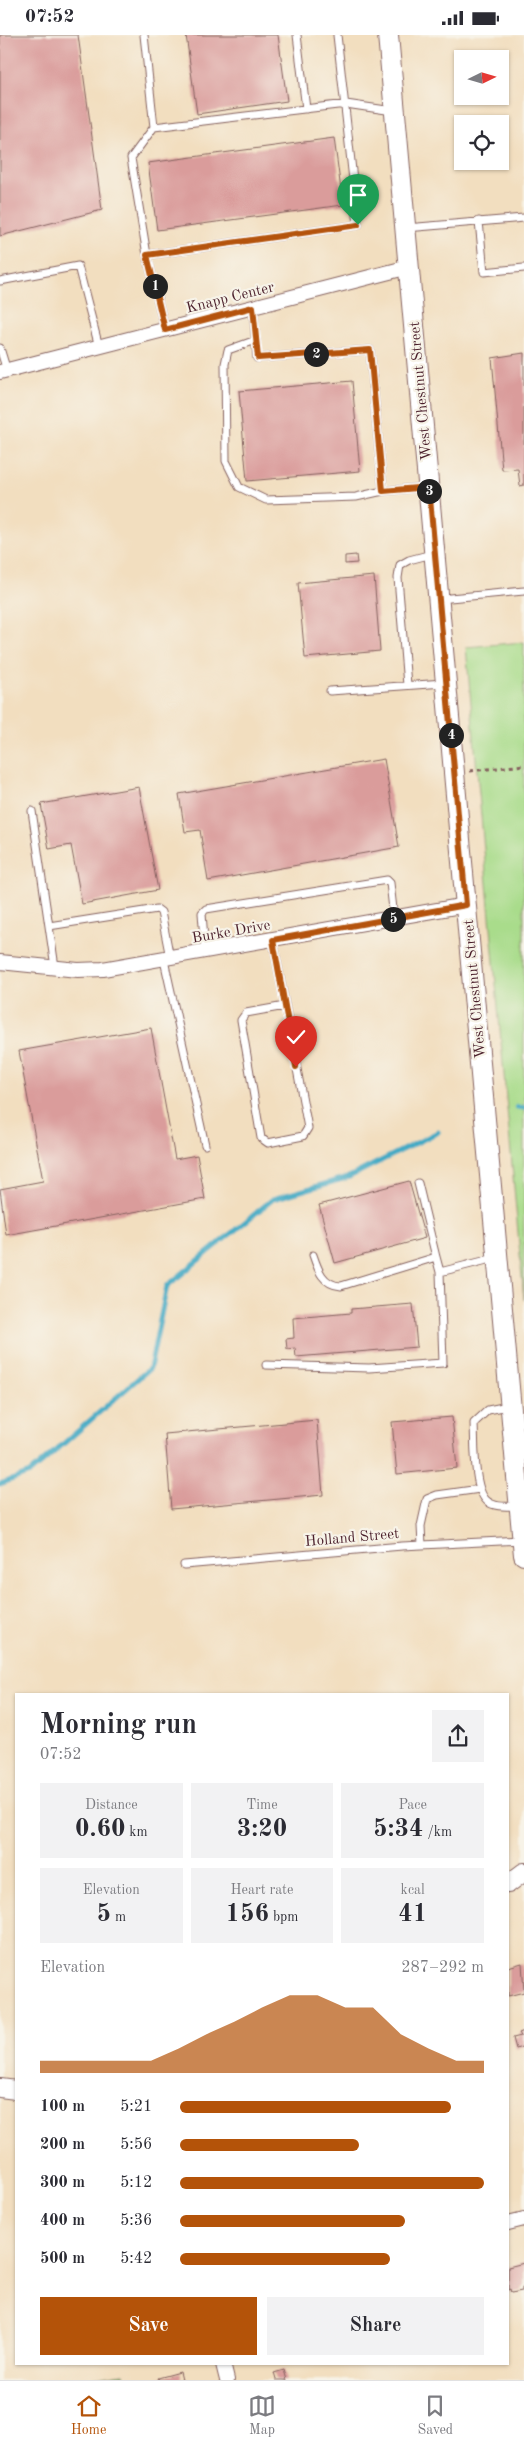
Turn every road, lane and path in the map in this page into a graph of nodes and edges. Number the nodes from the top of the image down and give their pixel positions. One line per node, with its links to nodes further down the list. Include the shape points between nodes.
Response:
1 (144, 35): 8 (lane)
2 (297, 35): 6 (lane)
3 (337, 35): 5 (lane)
4 (388, 35): 7 (main road, West Chestnut Street)
5 (346, 104): 6 (lane); 7 (lane); 12 (lane, via 358,225)
6 (306, 109): 8 (lane)
7 (395, 111): 11 (main road, West Chestnut Street)
8 (154, 127): 12 (lane, via 132,158)
9 (524, 218): 10 (lane)
10 (479, 221): 11 (lane); 14 (lane, via 484,272)
11 (406, 227): 13 (main road, West Chestnut Street)
12 (147, 255): 17 (lane)
13 (409, 267): 16 (street, Knapp Center); 22 (main road, West Chestnut Street)
14 (524, 269)
15 (0, 281): 19 (lane, via 78,266)
16 (253, 307): 17 (street, Knapp Center); 18 (lane)
17 (165, 330): 19 (street, Knapp Center)
18 (256, 340): 23 (lane, via 258,358 370,350); 23 (lane, via 228,350 225,363 226,461 239,487 266,500 356,497)
19 (99, 347): 21 (street, Knapp Center)
20 (0, 348): 21 (lane)
21 (3, 371)
22 (429, 487): 23 (lane); 24 (main road, West Chestnut Street)
23 (383, 491)
24 (435, 554): 26 (main road, West Chestnut Street); 28 (lane, via 400,565 398,578)
25 (524, 591): 26 (lane)
26 (439, 599): 27 (main road, West Chestnut Street)
27 (447, 683): 28 (lane); 31 (main road, West Chestnut Street)
28 (407, 685): 29 (lane)
29 (330, 691)
30 (524, 765): 31 (path)
31 (455, 773): 33 (main road, West Chestnut Street)
32 (32, 811): 35 (lane)
33 (466, 905): 34 (street, Burke Drive); 46 (main road, West Chestnut Street)
34 (394, 918): 36 (street, Burke Drive); 37 (lane, via 387,880 206,909 202,913)
35 (49, 926): 38 (lane, via 157,909 161,912); 40 (lane)
36 (273, 940): 37 (street, Burke Drive); 41 (lane)
37 (205, 952): 38 (street, Burke Drive)
38 (167, 959): 40 (street, Burke Drive, via 97,969); 42 (lane)
39 (0, 962): 40 (street, Burke Drive)
40 (55, 967)
41 (285, 1006): 41 (lane, via 308,1128 302,1136 268,1143 262,1138 241,1020 246,1013)
42 (205, 1145)
43 (418, 1183): 45 (lane)
44 (313, 1255): 45 (lane, via 324,1279 332,1285 341,1286)
45 (436, 1257): 47 (lane)
46 (498, 1257): 47 (lane); 49 (main road, West Chestnut Street)
47 (440, 1271): 48 (lane, via 443,1363 369,1368)
48 (266, 1365)
49 (511, 1405): 50 (lane, via 488,1410 474,1423); 51 (main road, West Chestnut Street)
50 (480, 1489): 51 (lane, via 486,1500 494,1505); 52 (lane, via 427,1499 421,1526)
51 (520, 1506): 53 (main road, West Chestnut Street)
52 (422, 1545): 53 (lane, Holland Street); 54 (lane, Holland Street)
53 (523, 1547)
54 (184, 1565)
55 (524, 1872): 56 (street)
56 (509, 1883)
57 (0, 2088): 58 (street)
58 (15, 2090)
59 (524, 2219): 60 (street)
60 (509, 2223)
61 (222, 2365): 62 (street)
62 (227, 2380)

